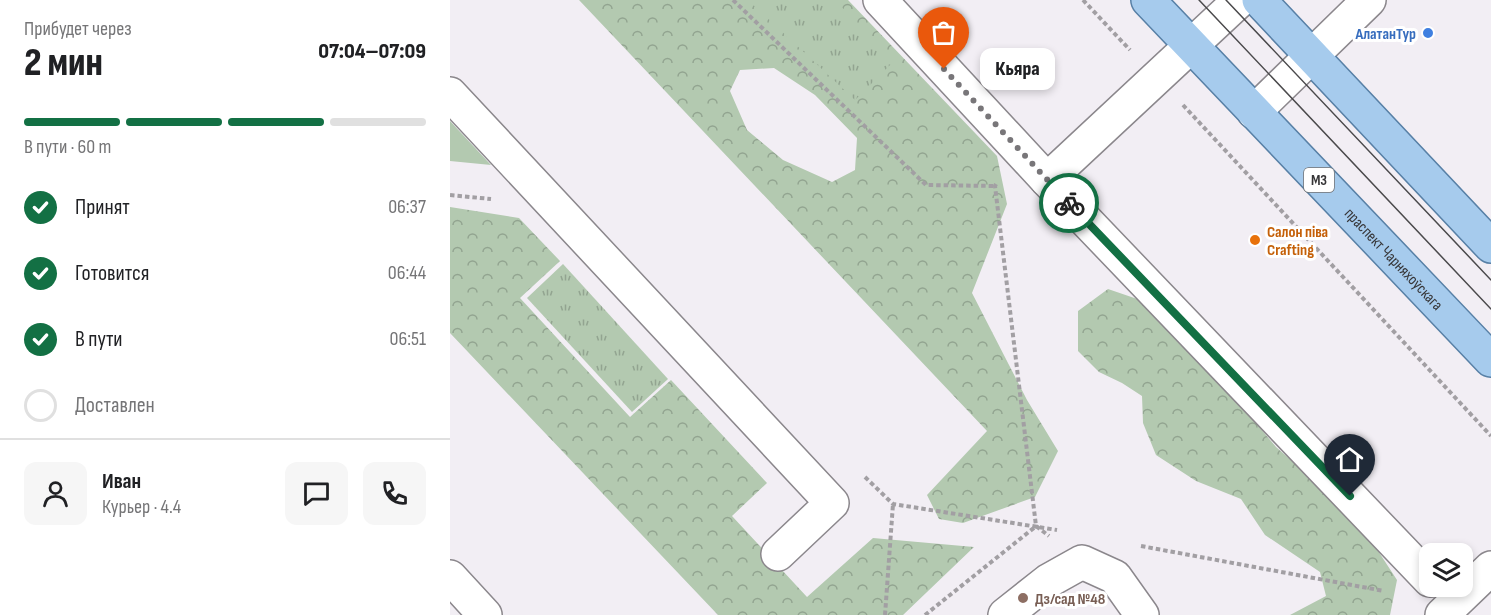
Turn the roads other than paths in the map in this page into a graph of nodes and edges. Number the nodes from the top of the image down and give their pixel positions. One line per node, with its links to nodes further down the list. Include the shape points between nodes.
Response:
1 (880, 0): 10 (lane)
2 (1148, 0): 6 (main road, праспект Чарняхоўскага / М3)
3 (1240, 0): 6 (lane)
4 (1259, 0): 7 (main road)
5 (1369, 0): 7 (lane)
6 (1191, 46): 9 (main road, праспект Чарняхоўскага / М3); 10 (lane)
7 (1311, 56): 9 (lane); 11 (main road)
8 (450, 94): 13 (lane, via 832,503)
9 (1254, 112): 12 (main road, праспект Чарняхоўскага / М3)
10 (1047, 180): 15 (lane)
11 (1491, 246)
12 (1491, 360)
13 (778, 554)
14 (1491, 567): 17 (lane)
15 (1419, 569)
16 (450, 578): 18 (lane)
17 (1448, 605)
18 (484, 615)
19 (1005, 615): 20 (lane, via 1048,581 1082,562 1115,577)
20 (1142, 615)

